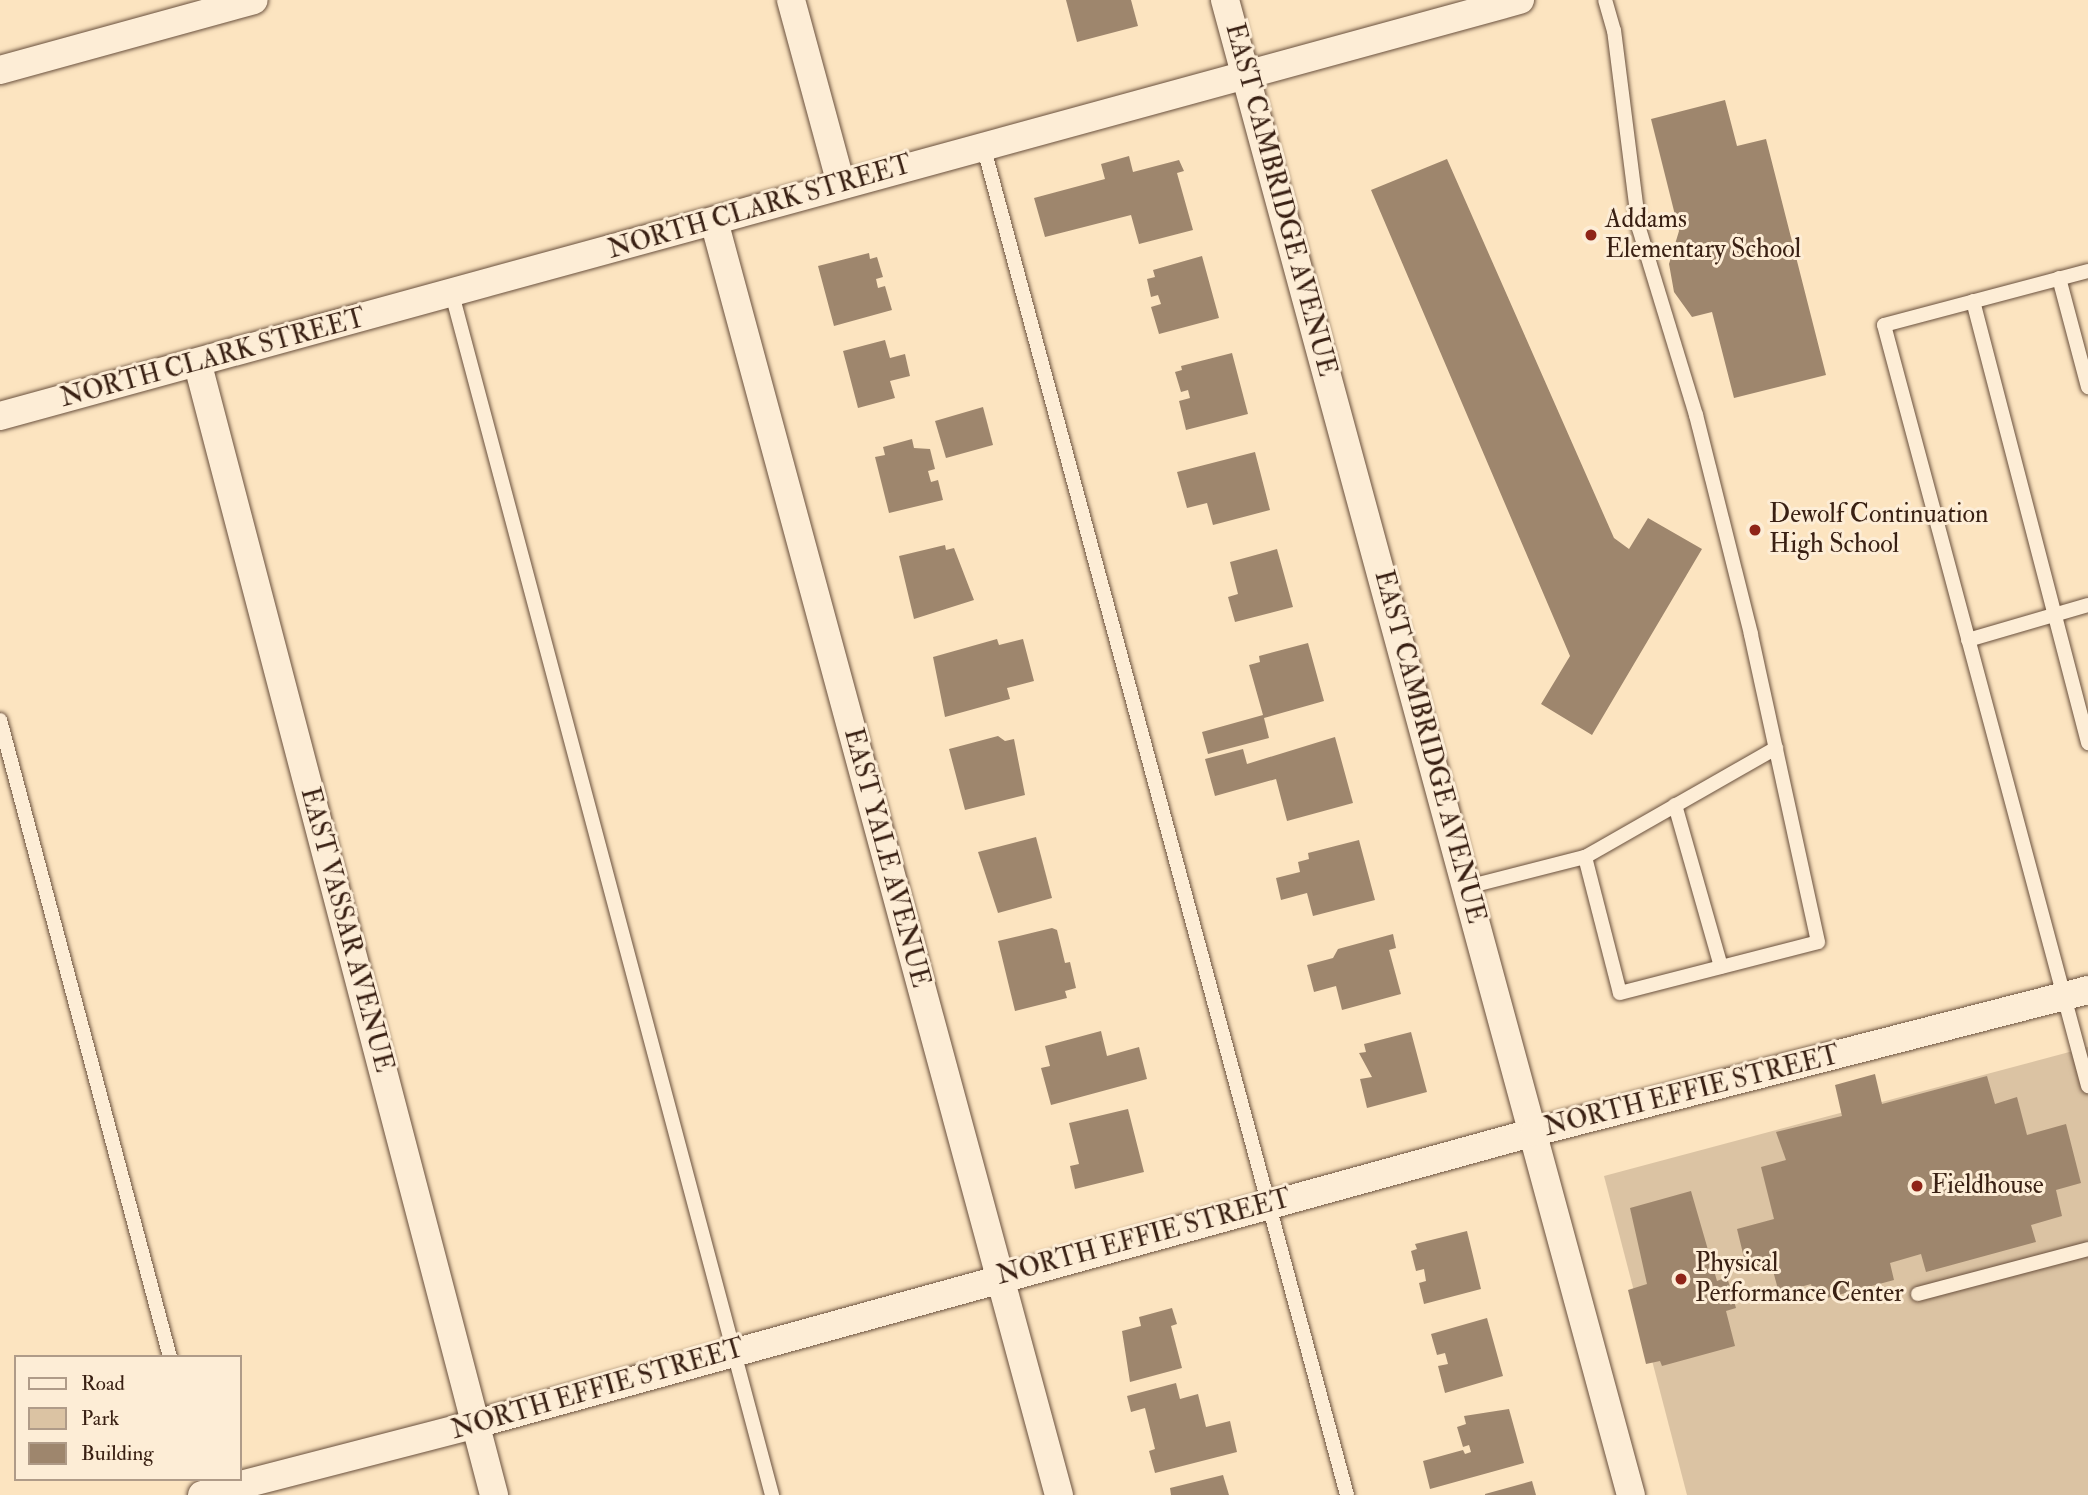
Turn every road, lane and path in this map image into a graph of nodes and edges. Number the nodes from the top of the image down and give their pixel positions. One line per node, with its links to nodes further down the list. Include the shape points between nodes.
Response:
1 (254, 0): 6 (street)
2 (790, 0): 9 (street)
3 (1225, 0): 7 (street, EAST CAMBRIDGE AVENUE)
4 (1516, 0): 7 (street, NORTH CLARK STREET)
5 (1605, 0): 23 (lane, via 1614,31 1639,228 1696,415)
6 (0, 70)
7 (1245, 74): 8 (street, NORTH CLARK STREET); 26 (street, EAST CAMBRIDGE AVENUE)
8 (983, 145): 9 (street, NORTH CLARK STREET); 31 (lane)
9 (841, 184): 10 (street, NORTH CLARK STREET)
10 (714, 221): 13 (street, NORTH CLARK STREET); 33 (street, EAST YALE AVENUE)
11 (2088, 271): 12 (lane)
12 (2059, 278): 14 (lane); 16 (lane)
13 (452, 294): 15 (street, NORTH CLARK STREET); 35 (lane)
14 (1973, 301): 19 (lane); 20 (lane, via 1884,325)
15 (198, 365): 17 (street, NORTH CLARK STREET); 37 (street, EAST VASSAR AVENUE)
16 (2088, 387)
17 (0, 416)
18 (2088, 605): 19 (lane)
19 (2055, 614): 20 (lane); 22 (lane)
20 (1968, 640): 28 (lane)
21 (0, 720): 36 (lane)
22 (2088, 743)
23 (1776, 748): 24 (lane); 27 (lane, via 1818,942)
24 (1675, 805): 25 (lane); 27 (lane)
25 (1585, 857): 26 (lane); 27 (lane, via 1620,993)
26 (1468, 887): 30 (street, EAST CAMBRIDGE AVENUE)
27 (1721, 967)
28 (2075, 993): 29 (lane); 30 (street, NORTH EFFIE STREET)
29 (2088, 1086)
30 (1535, 1132): 31 (street, NORTH EFFIE STREET); 43 (street, EAST CAMBRIDGE AVENUE)
31 (1269, 1204): 33 (street, NORTH EFFIE STREET); 42 (lane)
32 (2088, 1249): 34 (lane)
33 (1000, 1277): 35 (street, NORTH EFFIE STREET); 41 (street, EAST YALE AVENUE)
34 (1918, 1294)
35 (734, 1352): 37 (street, NORTH EFFIE STREET); 40 (lane)
36 (169, 1355)
37 (476, 1424): 38 (street, NORTH EFFIE STREET); 39 (street, EAST VASSAR AVENUE)
38 (205, 1495)
39 (494, 1495)
40 (772, 1495)
41 (1059, 1495)
42 (1347, 1495)
43 (1631, 1495)

